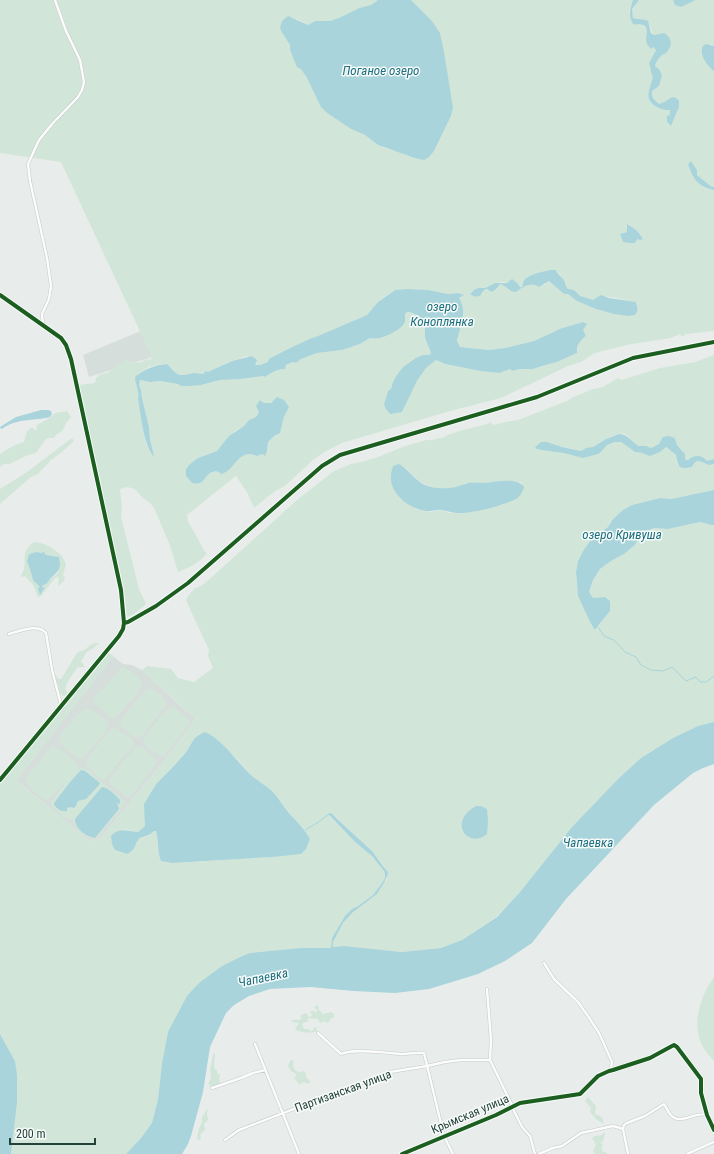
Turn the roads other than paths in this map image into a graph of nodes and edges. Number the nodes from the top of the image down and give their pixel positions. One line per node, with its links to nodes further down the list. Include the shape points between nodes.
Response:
1 (55, 0): 3 (street, via 80,60 84,82 78,97 39,140 28,164 51,286 49,299 42,314)
2 (0, 295): 3 (street)
3 (43, 324): 5 (street, via 66,344 71,359 121,590)
4 (714, 342): 5 (street, via 633,358 537,396 340,455 322,466 188,583 156,606)
5 (124, 623): 7 (street, via 119,636)
6 (9, 634): 7 (street, via 37,628 43,629 46,633)
7 (61, 705): 8 (street)
8 (0, 780)
9 (544, 963): 16 (street, via 561,987 578,1002 599,1033 612,1062)
10 (487, 989): 13 (street, via 492,1040)
11 (318, 1033): 14 (street, Партизанская улица, via 341,1054 362,1051 424,1053)
12 (255, 1044): 15 (street)
13 (490, 1060): 14 (street, Партизанская улица, via 461,1060); 18 (street)
14 (427, 1066): 19 (street, Партизанская улица, via 390,1072); 23 (street)
15 (265, 1070): 17 (street); 19 (street)
16 (609, 1071): 18 (street, Крымская улица, via 595,1079 580,1094 533,1100); 20 (street, Крымская улица, via 650,1058 672,1046 677,1047 701,1079 701,1093)
17 (212, 1088)
18 (512, 1107): 23 (street, Крымская улица); 29 (street, via 522,1127 530,1136)
19 (284, 1113): 24 (street, Партизанская улица, via 239,1130); 26 (street)
20 (707, 1115): 21 (street, via 674,1118 664,1104 627,1123); 22 (street)
21 (623, 1129): 29 (street, via 613,1126 581,1133 562,1146); 30 (street)
22 (714, 1130)
23 (444, 1136): 27 (street, Крымская улица); 28 (street)
24 (225, 1140)
25 (714, 1142): 31 (street)
26 (299, 1154)
27 (402, 1154)
28 (453, 1154)
29 (536, 1154)
30 (628, 1154)
31 (687, 1154)

